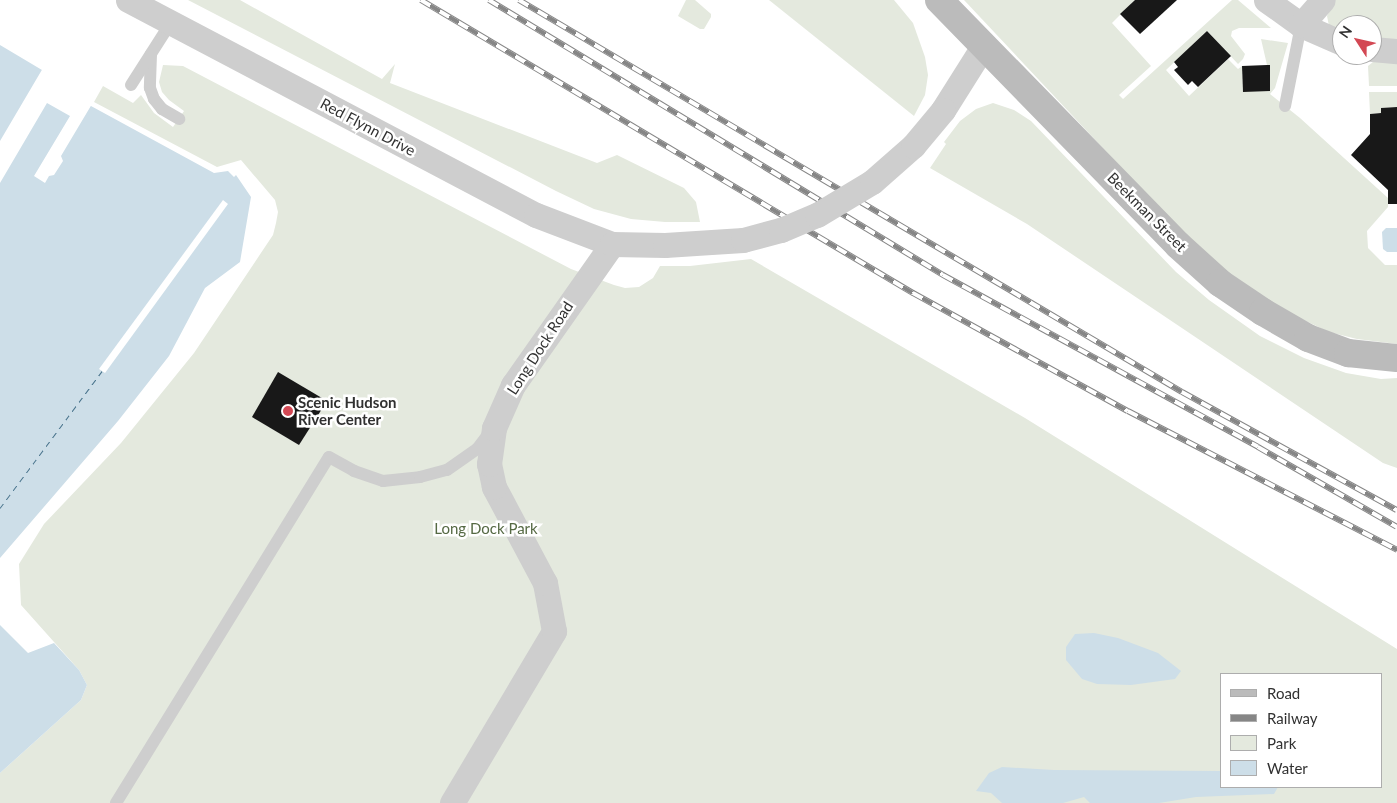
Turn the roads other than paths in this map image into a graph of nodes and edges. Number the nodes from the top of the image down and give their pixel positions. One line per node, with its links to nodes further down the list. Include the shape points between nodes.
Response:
1 (128, 0): 5 (street, Red Flynn Drive)
2 (938, 0): 8 (street, Beekman Street)
3 (1266, 0): 6 (street)
4 (1323, 0): 6 (street)
5 (170, 24): 11 (lane); 15 (street, Red Flynn Drive, via 536,215)
6 (1301, 25): 7 (street); 13 (lane)
7 (1332, 39)
8 (984, 45): 15 (street, bridge, via 943,110 913,146 872,182 817,215 781,230 743,240 664,245); 16 (street, Beekman Street, via 1178,245 1220,283 1308,338 1348,353)
9 (1382, 50): 10 (street)
10 (1397, 51)
11 (151, 54): 12 (lane); 14 (lane, via 150,88 154,99 162,109)
12 (131, 85)
13 (1285, 106)
14 (179, 119)
15 (612, 244): 17 (street, Long Dock Road, via 513,385)
16 (1397, 358)
17 (494, 428): 18 (lane, via 476,449 447,470 420,477 383,481 354,471 329,457); 19 (street, Long Dock Road, via 489,464 494,487 545,583 554,631)
18 (116, 803)
19 (452, 803)

